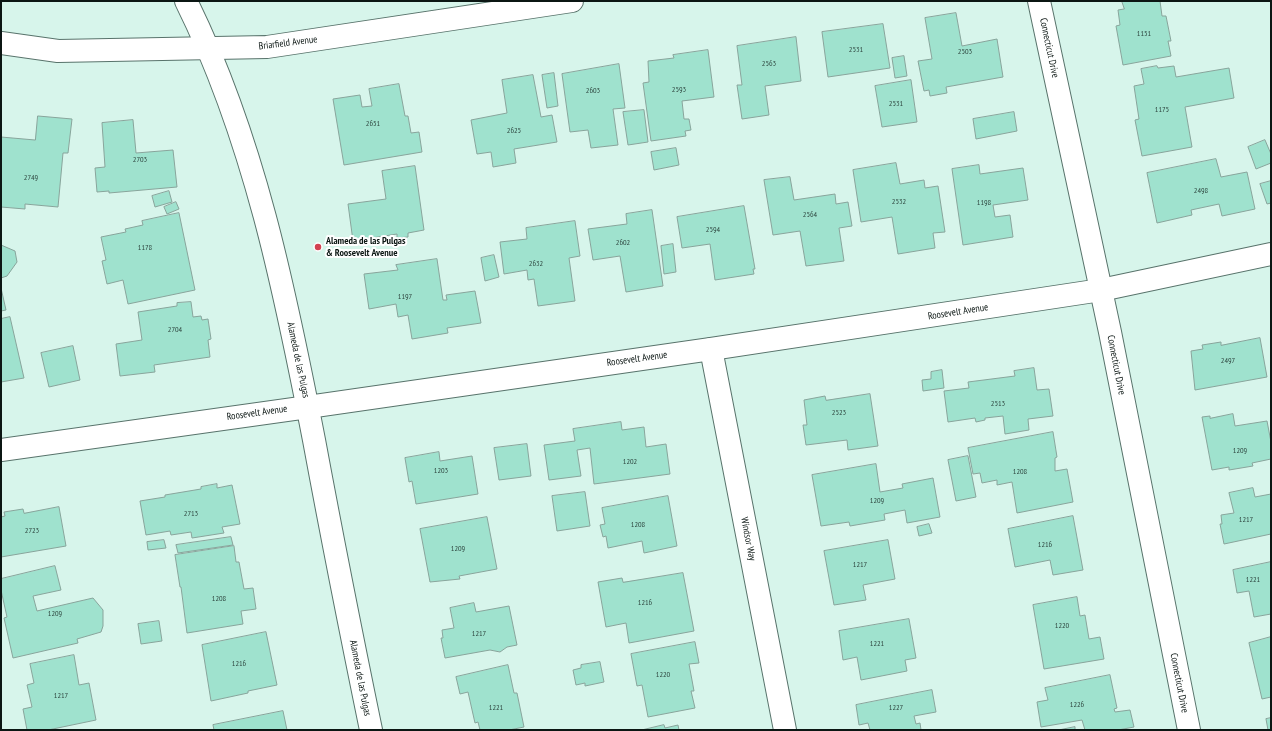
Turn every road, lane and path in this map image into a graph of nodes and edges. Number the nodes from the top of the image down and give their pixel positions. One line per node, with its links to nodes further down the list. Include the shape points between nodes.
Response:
1 (186, 1): 5 (street, Alameda de las Pulgas)
2 (572, 1): 5 (street, Briarfield Avenue, via 267,47)
3 (1039, 1): 7 (street, Connecticut Drive)
4 (1, 43): 5 (street, Briarfield Avenue, via 58,51)
5 (209, 48): 9 (street, Alameda de las Pulgas, via 254,177 281,282)
6 (1271, 254): 7 (street, Roosevelt Avenue)
7 (1101, 290): 8 (street, Roosevelt Avenue); 13 (street, Connecticut Drive)
8 (711, 349): 9 (street, Roosevelt Avenue); 12 (street, Windsor Way)
9 (308, 407): 10 (street, Roosevelt Avenue); 11 (street, Alameda de las Pulgas)
10 (1, 450)
11 (370, 730)
12 (785, 730)
13 (1189, 730)

